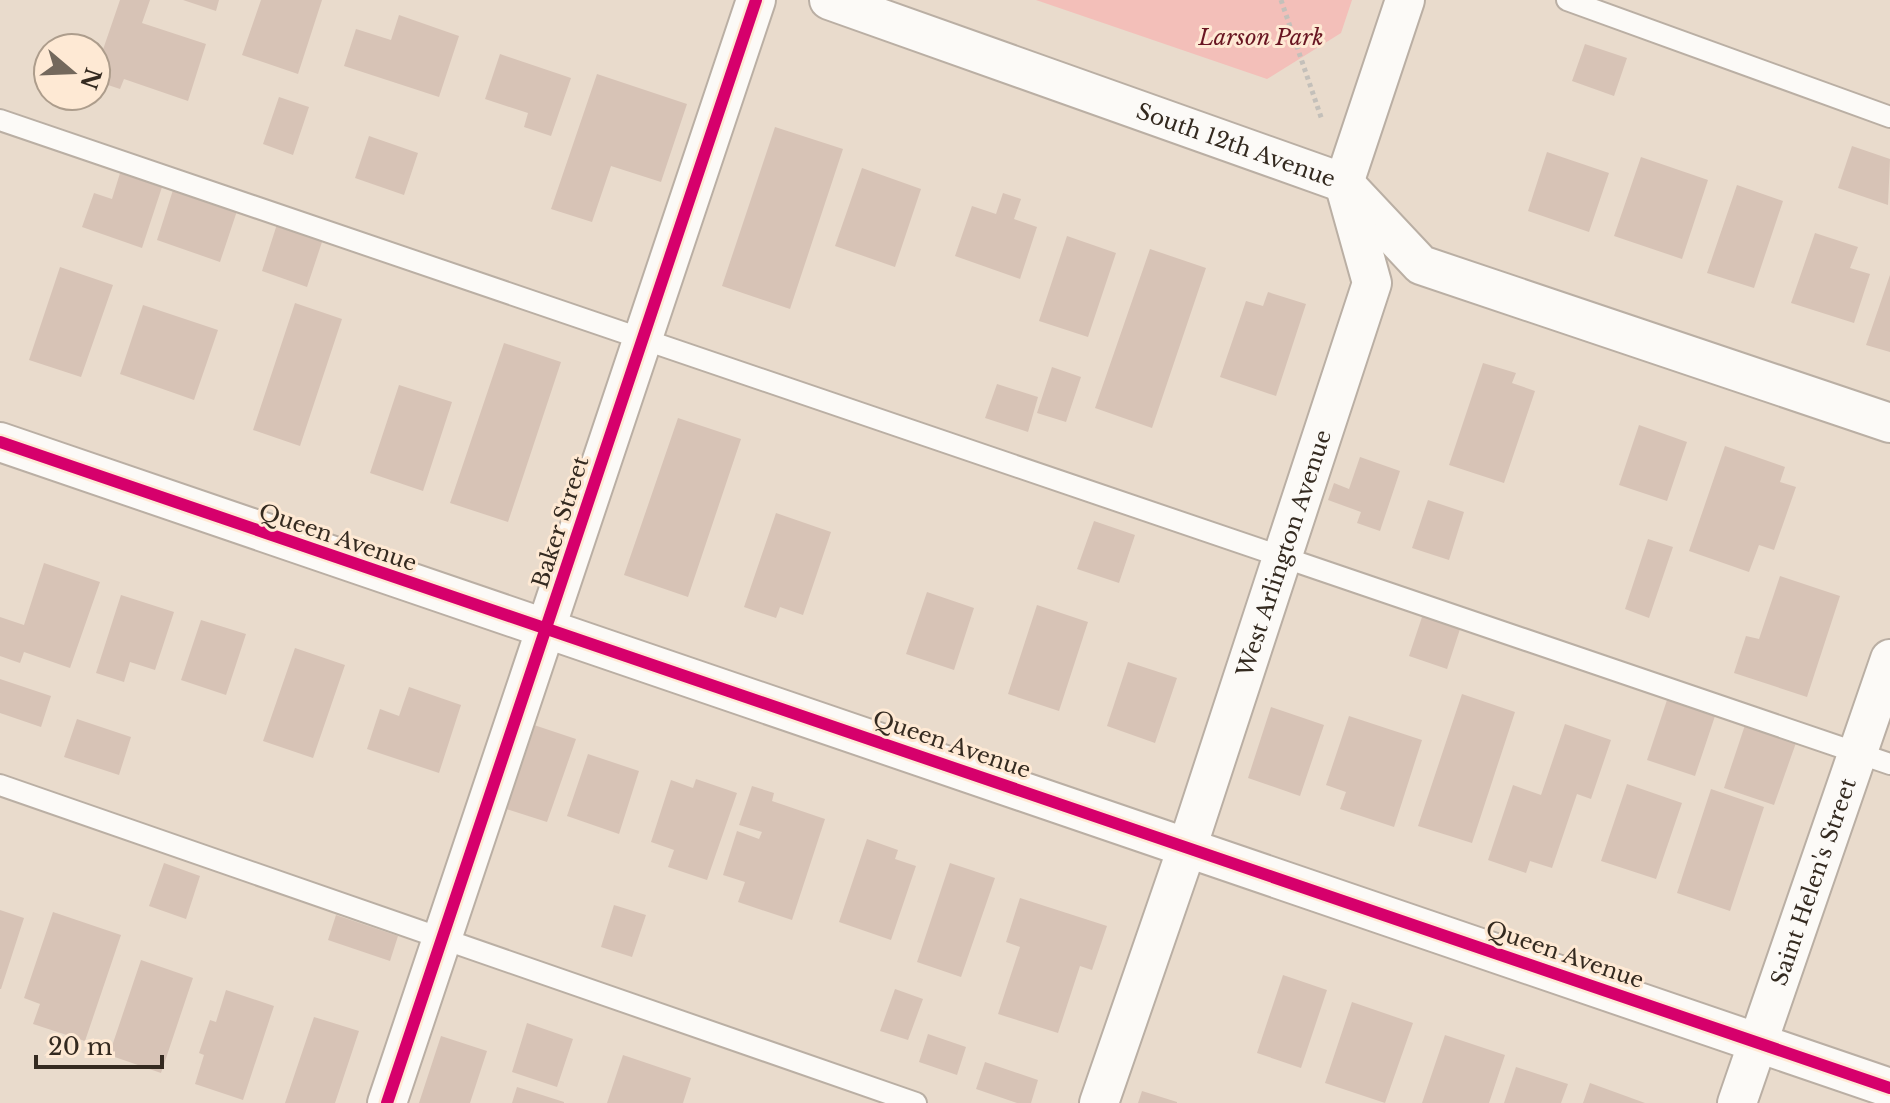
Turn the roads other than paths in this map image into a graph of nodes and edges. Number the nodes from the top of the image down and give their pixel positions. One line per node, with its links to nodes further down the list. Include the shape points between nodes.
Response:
1 (756, 0): 8 (street, Baker Street)
2 (829, 0): 7 (street, South 12th Avenue)
3 (1405, 0): 7 (street)
4 (1567, 0): 5 (lane)
5 (1890, 117)
6 (0, 120): 8 (lane)
7 (1344, 183): 9 (street, South 12th Avenue, via 1421,265); 11 (street, West Arlington Avenue, via 1372,283)
8 (642, 341): 11 (lane); 12 (street, Baker Street)
9 (1890, 423)
10 (0, 442): 12 (street, Queen Avenue)
11 (1283, 556): 14 (lane); 16 (street, West Arlington Avenue)
12 (546, 629): 16 (street, Queen Avenue); 17 (street, Baker Street)
13 (1890, 659): 14 (street, Saint Helen's Street)
14 (1874, 759): 18 (street, Saint Helen's Street)
15 (0, 785): 17 (lane)
16 (1188, 845): 18 (street, Queen Avenue); 22 (street, West Arlington Avenue)
17 (443, 936): 20 (street, Baker Street); 21 (lane)
18 (1758, 1041): 19 (street, Queen Avenue); 23 (street, Saint Helen's Street)
19 (1890, 1088)
20 (387, 1103)
21 (916, 1103)
22 (1099, 1103)
23 (1737, 1103)

